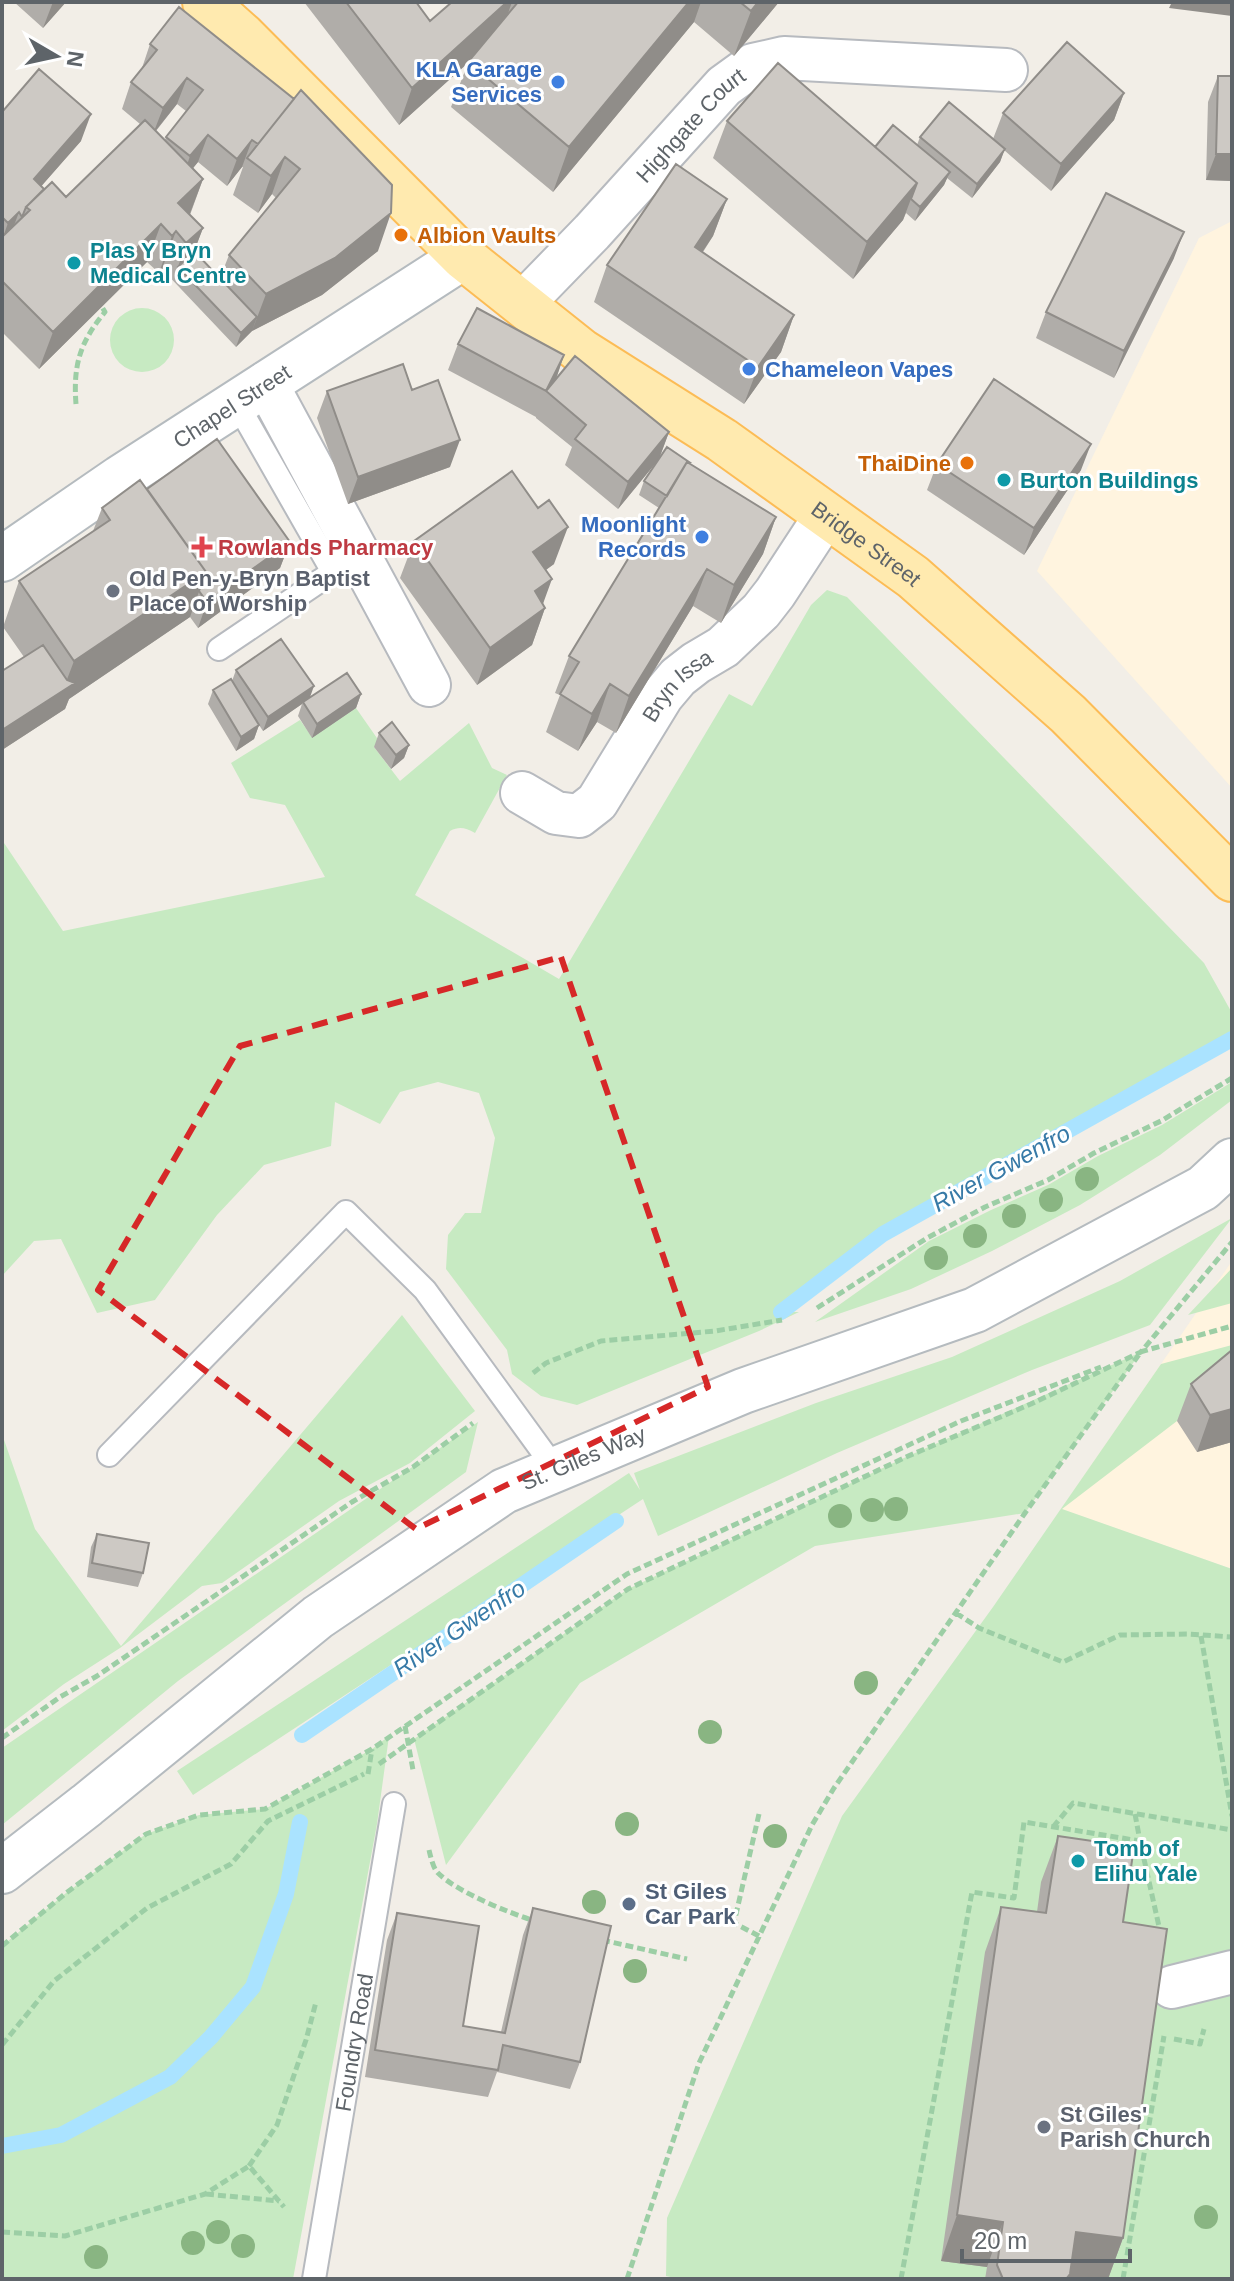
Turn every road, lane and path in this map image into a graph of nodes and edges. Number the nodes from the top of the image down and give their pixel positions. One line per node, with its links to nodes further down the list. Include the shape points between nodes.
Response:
1 (205, 2): 3 (main road, Bridge Street)
2 (1006, 70): 4 (street, Highgate Court, via 784,58 753,65 724,86)
3 (463, 257): 4 (main road, Bridge Street); 6 (main road, Chapel Street)
4 (522, 304): 8 (main road, Bridge Street, via 581,351 722,440)
5 (102, 307): 7 (path, via 105,312 80,350)
6 (251, 392): 9 (main road, Chapel Street); 10 (lane, via 333,572); 11 (street)
7 (76, 404)
8 (826, 515): 12 (street, Bryn Issa, via 761,611 662,696 597,802 579,816 556,813); 13 (main road, Bridge Street, via 913,577 1068,714)
9 (2, 559)
10 (219, 649)
11 (429, 685)
12 (522, 793)
13 (1232, 879)
14 (1232, 1161): 19 (main road, St. Giles Way, via 1203,1188 975,1310 743,1391)
15 (1232, 1242): 17 (path)
16 (1232, 1326): 17 (path)
17 (1141, 1352): 20 (path); 23 (path, via 961,1421 627,1574); 24 (path, via 628,1589)
18 (109, 1455): 19 (lane, via 346,1212 425,1290)
19 (556, 1470): 37 (main road, St. Giles Way, via 504,1491 318,1617)
20 (956, 1613): 21 (path, via 979,1628 1063,1662 1120,1635); 39 (path, via 822,1806)
21 (1201, 1635): 22 (path); 32 (path)
22 (1232, 1637)
23 (405, 1726): 24 (path); 25 (path)
24 (408, 1744): 26 (path); 27 (path)
25 (372, 1749): 26 (path); 41 (path, via 265,1809 199,1815 146,1834)
26 (368, 1772): 28 (path); 46 (path, via 268,1821 231,1864 147,1908 54,1981)
27 (413, 1773)
28 (366, 1782)
29 (394, 1804): 51 (lane, Foundry Road)
30 (759, 1814): 39 (path, via 734,1923)
31 (1135, 1814): 33 (path, via 1073,1803); 34 (path); 36 (path)
32 (1232, 1816)
33 (1053, 1827): 36 (path); 54 (path, via 1024,1822 1014,1898 972,1892)
34 (1232, 1830)
35 (427, 1840): 38 (path, via 436,1871 456,1887)
36 (1140, 1841): 44 (path)
37 (2, 1871)
38 (549, 1925)
39 (759, 1936): 53 (path, via 699,2063)
40 (595, 1938): 42 (path)
41 (2, 1946)
42 (687, 1959)
43 (1232, 1972): 44 (street)
44 (1172, 1987): 55 (path)
45 (318, 1994): 47 (path, via 277,2125)
46 (2, 2045)
47 (249, 2166): 48 (path); 49 (path)
48 (205, 2194): 49 (path); 50 (path, via 65,2236)
49 (280, 2201): 51 (path)
50 (2, 2232)
51 (320, 2246): 52 (lane, Foundry Road)
52 (314, 2279)
53 (627, 2279)
54 (901, 2279)
55 (1123, 2279)

